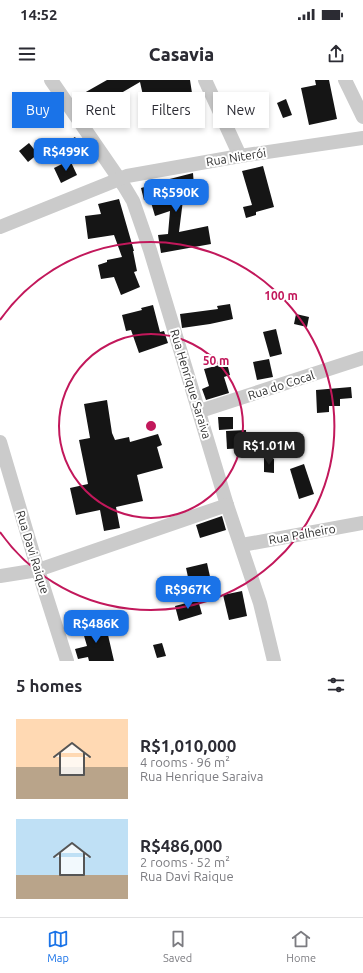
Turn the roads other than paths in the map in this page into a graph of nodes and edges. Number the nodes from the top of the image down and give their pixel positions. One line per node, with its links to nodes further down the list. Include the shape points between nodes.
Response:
1 (51, 80): 7 (street, Rua Henrique Saraiva)
2 (205, 80): 6 (street)
3 (345, 80): 4 (street)
4 (363, 117)
5 (363, 138): 6 (street, Rua Niterói)
6 (240, 156): 7 (street, Rua Niterói)
7 (119, 179): 8 (street, Rua Niterói); 10 (street, Rua Henrique Saraiva, via 133,201)
8 (0, 227)
9 (363, 358): 10 (street, Rua do Cocal)
10 (200, 411): 12 (street, Rua Henrique Saraiva)
11 (0, 442): 15 (street, Rua Davi Raique)
12 (227, 505): 14 (street, Rua Henrique Saraiva); 15 (street)
13 (363, 522): 14 (street, Rua Palheiro)
14 (242, 545): 18 (street, Rua Henrique Saraiva)
15 (38, 570): 16 (street); 17 (street, Rua Davi Raique)
16 (0, 576)
17 (67, 661)
18 (274, 661)

